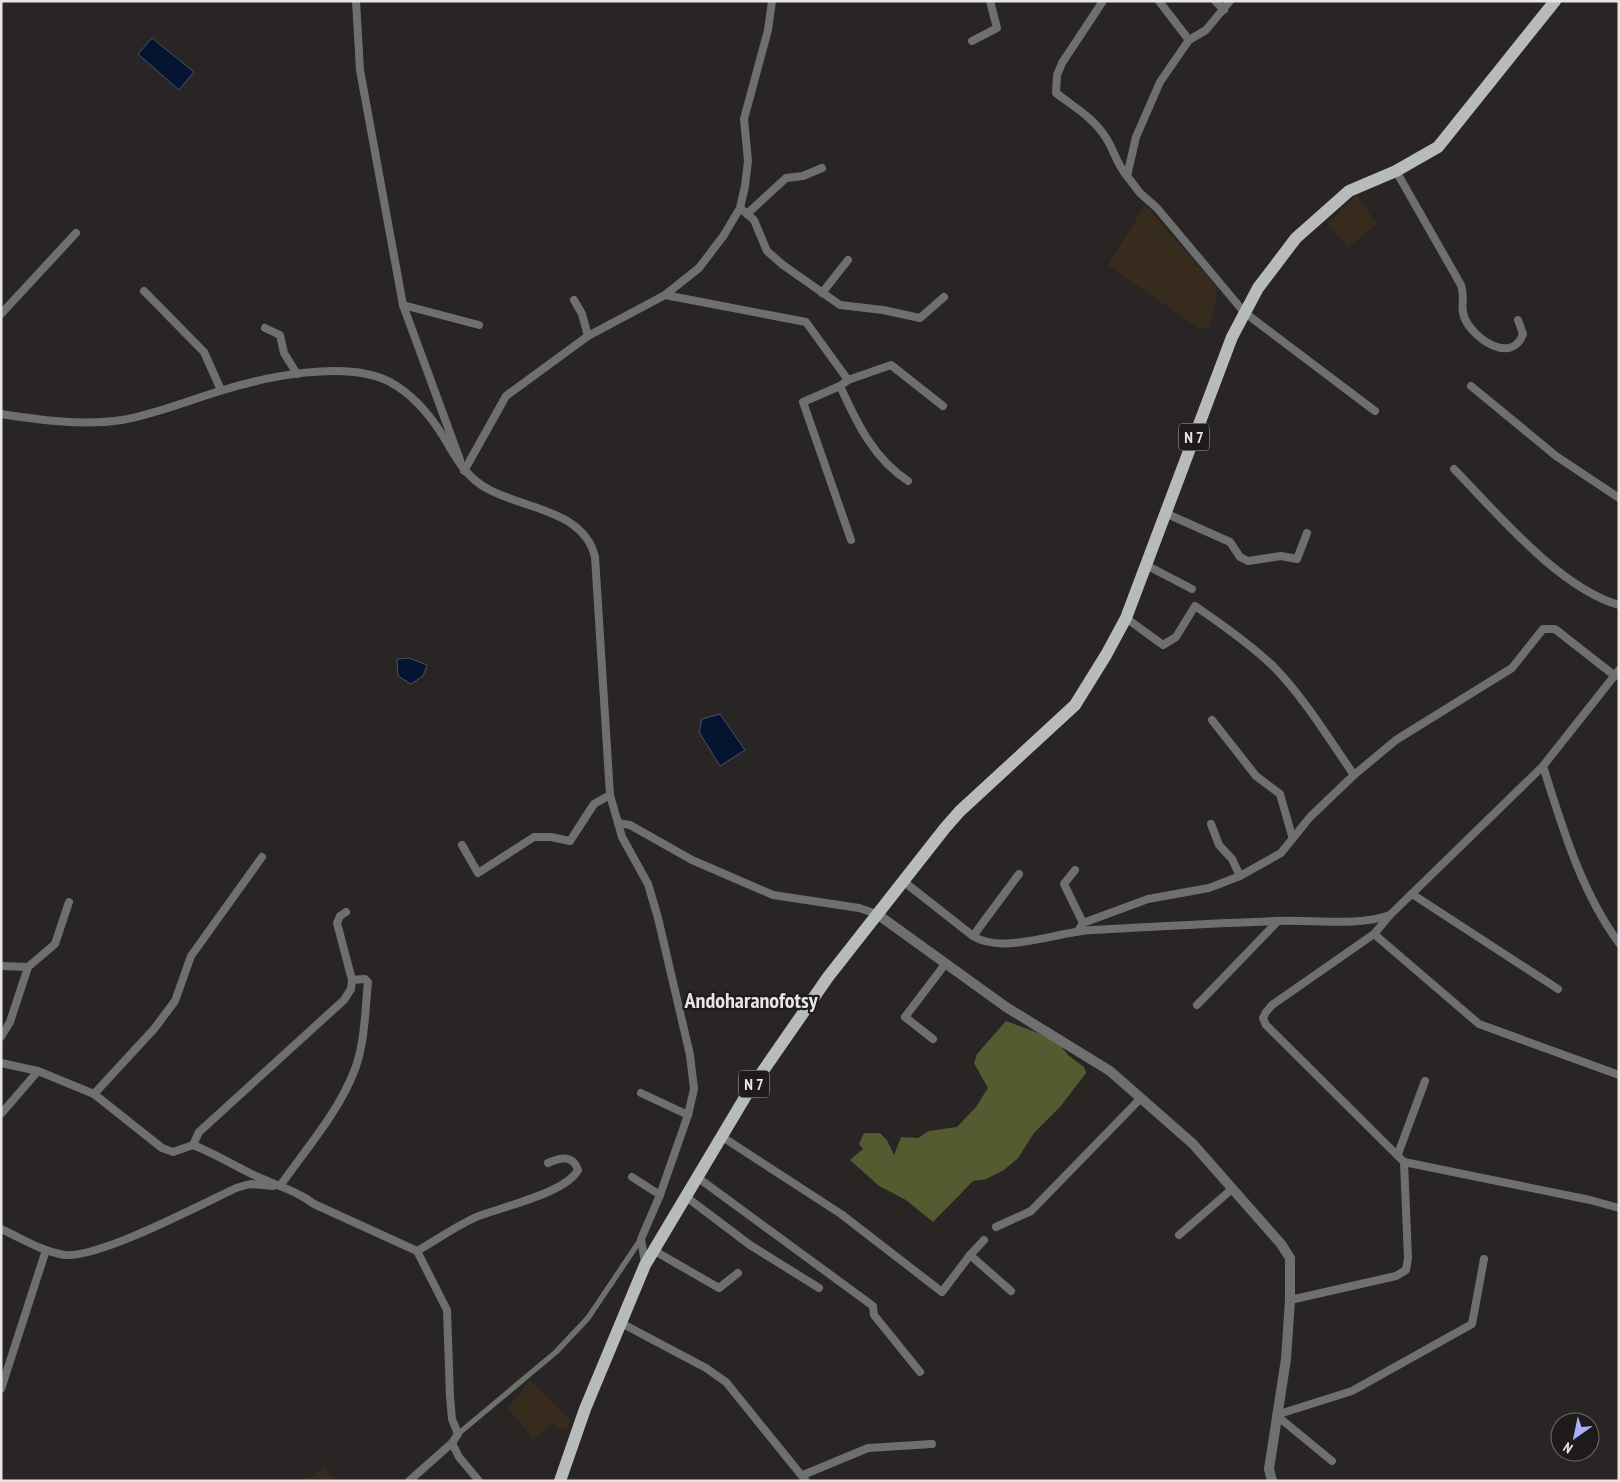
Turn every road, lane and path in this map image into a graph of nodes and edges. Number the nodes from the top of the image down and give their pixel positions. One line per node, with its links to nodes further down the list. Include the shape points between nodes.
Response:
1 (356, 1): 24 (street, via 360,70)
2 (772, 1): 15 (street, via 768,30 744,119 748,160)
3 (990, 1): 11 (street, via 997,28)
4 (1103, 1): 14 (street, via 1062,63 1057,74 1056,93 1094,121)
5 (1158, 1): 10 (street)
6 (1215, 1): 9 (street)
7 (1230, 1): 9 (street)
8 (1555, 1): 13 (main road, N 7, via 1448,137 1427,155)
9 (1224, 10): 10 (street, via 1206,30)
10 (1189, 40): 14 (street, via 1160,82 1136,137)
11 (972, 41)
12 (822, 168): 16 (street, via 803,176 786,178)
13 (1396, 171): 25 (main road, N 7, via 1349,191 1321,214 1285,251); 27 (street, via 1461,285 1465,296 1463,313 1475,333 1500,348 1511,349 1520,342 1523,334)
14 (1127, 176): 25 (street)
15 (740, 208): 16 (street); 21 (street, via 699,268)
16 (747, 214): 20 (street, via 754,220 768,251)
17 (76, 233): 26 (street)
18 (848, 260): 20 (street)
19 (144, 291): 35 (street, via 204,352)
20 (822, 293): 22 (street, via 840,306 920,318)
21 (665, 295): 30 (street); 32 (street, via 806,322)
22 (944, 297)
23 (574, 300): 30 (street)
24 (403, 305): 28 (street); 40 (street)
25 (1244, 312): 37 (street); 43 (main road, N 7)
26 (1, 314)
27 (1518, 320)
28 (479, 325)
29 (265, 328): 31 (street, via 280,335 284,353)
30 (588, 336): 40 (street, via 506,396)
31 (297, 374): 35 (street); 40 (street, via 351,372 390,381 417,402)
32 (848, 380): 33 (street); 36 (street, via 891,365)
33 (840, 386): 41 (street, via 864,437 893,470); 45 (street, via 803,402)
34 (1471, 386): 42 (street, via 1556,456)
35 (222, 390): 38 (street, via 149,414 94,423)
36 (943, 406)
37 (1375, 411)
38 (1, 414)
39 (1454, 469): 48 (street, via 1558,571 1601,600)
40 (464, 471): 54 (street, via 509,500 569,521 579,528 592,546 598,588)
41 (908, 481)
42 (1619, 498)
43 (1165, 512): 44 (street, via 1230,542 1240,557 1248,561 1282,556 1297,559); 46 (main road, N 7)
44 (1307, 533)
45 (851, 540)
46 (1146, 565): 47 (street); 49 (main road, N 7)
47 (1192, 589)
48 (1619, 605)
49 (1126, 618): 53 (street, via 1163,645 1176,637 1195,606 1234,632 1275,668); 63 (main road, N 7, via 1075,705 960,811)
50 (1617, 673): 52 (street); 53 (street, via 1554,629 1543,629 1512,668 1396,740)
51 (1212, 720): 57 (street, via 1256,776 1280,794)
52 (1543, 766): 64 (street); 74 (street, via 1561,823 1588,888 1606,926)
53 (1354, 775): 57 (street)
54 (610, 795): 55 (street); 58 (street, via 594,804 570,841 534,837 478,874)
55 (618, 823): 67 (street, via 630,825 692,860 773,894); 91 (street, via 622,837 648,884 658,918 690,1055 694,1089)
56 (1211, 824): 62 (street, via 1219,845 1232,859)
57 (1292, 836): 62 (street, via 1281,853)
58 (462, 845)
59 (262, 857): 88 (street, via 191,956 175,1001 154,1029)
60 (1075, 870): 70 (street, via 1064,884)
61 (1019, 874): 73 (street)
62 (1240, 876): 70 (street, via 1209,888 1148,899)
63 (903, 881): 67 (main road, N 7); 73 (street)
64 (1412, 894): 68 (street); 79 (street)
65 (69, 902): 77 (street, via 55,944)
66 (346, 912): 78 (street, via 336,923)
67 (877, 914): 75 (street); 92 (main road, N 7, via 782,1042)
68 (1390, 915): 69 (street, via 1374,920); 72 (street)
69 (1278, 920): 71 (street); 80 (street)
70 (1083, 923): 71 (street)
71 (1078, 931): 73 (street, via 998,944 982,942)
72 (1374, 934): 85 (street, via 1479,1024); 94 (street, via 1272,1005 1263,1018 1271,1030)
73 (973, 936)
74 (1619, 943)
75 (946, 963): 82 (street, via 905,1017); 89 (street, via 1006,1008 1110,1072)
76 (1, 966): 77 (street)
77 (28, 967): 81 (street, via 10,1022)
78 (352, 980): 93 (street, via 344,1000 199,1132); 99 (street, via 365,979 368,982 363,1036 354,1070 327,1119)
79 (1558, 989)
80 (1197, 1005)
81 (1, 1037)
82 (934, 1039)
83 (1, 1063): 84 (street)
84 (38, 1071): 88 (street); 90 (street)
85 (1619, 1075)
86 (1425, 1081): 94 (street)
87 (641, 1093): 91 (street)
88 (94, 1094): 93 (street, via 162,1148 173,1152)
89 (1141, 1098): 100 (street, via 1193,1144); 104 (street, via 1030,1211)
90 (1, 1114)
91 (688, 1115): 101 (street)
92 (721, 1136): 98 (main road, N 7); 112 (street, via 841,1214 942,1292)
93 (193, 1145): 99 (street)
94 (1398, 1154): 95 (street)
95 (1404, 1162): 103 (street); 118 (street, via 1406,1270 1396,1276)
96 (548, 1163): 111 (street, via 570,1158 578,1170 571,1179 536,1197 474,1218)
97 (632, 1177): 101 (street)
98 (697, 1177): 102 (main road, N 7); 120 (street, via 873,1306 874,1315)
99 (280, 1186): 109 (street, via 250,1184 236,1188 152,1228 91,1252 66,1255); 111 (street)
100 (1232, 1189): 106 (street); 118 (street, via 1290,1258)
101 (660, 1195): 107 (street)
102 (685, 1196): 110 (main road, N 7); 116 (street)
103 (1619, 1208)
104 (996, 1227)
105 (1, 1229): 109 (street)
106 (1178, 1235)
107 (641, 1239): 114 (street); 123 (street, via 588,1318 556,1352)
108 (984, 1240): 112 (street)
109 (46, 1250): 121 (street)
110 (654, 1250): 114 (main road, N 7); 115 (street, via 719,1288)
111 (417, 1251): 123 (street, via 447,1310 450,1397 452,1419)
112 (970, 1255): 117 (street)
113 (1484, 1259): 122 (street, via 1472,1324 1352,1391)
114 (645, 1265): 119 (main road, N 7)
115 (738, 1273)
116 (818, 1288)
117 (1011, 1291)
118 (1290, 1300): 122 (street, via 1286,1358)
119 (621, 1322): 127 (street, via 726,1382); 130 (main road, N 7)
120 (920, 1372)
121 (1, 1390)
122 (1276, 1415): 126 (street); 131 (street, via 1269,1469)
123 (458, 1434): 124 (street)
124 (452, 1442): 128 (street); 129 (street, via 459,1457)
125 (932, 1444): 127 (street, via 868,1448)
126 (1332, 1461)
127 (804, 1478)
128 (409, 1481)
129 (480, 1481)
130 (560, 1481)
131 (1272, 1481)

